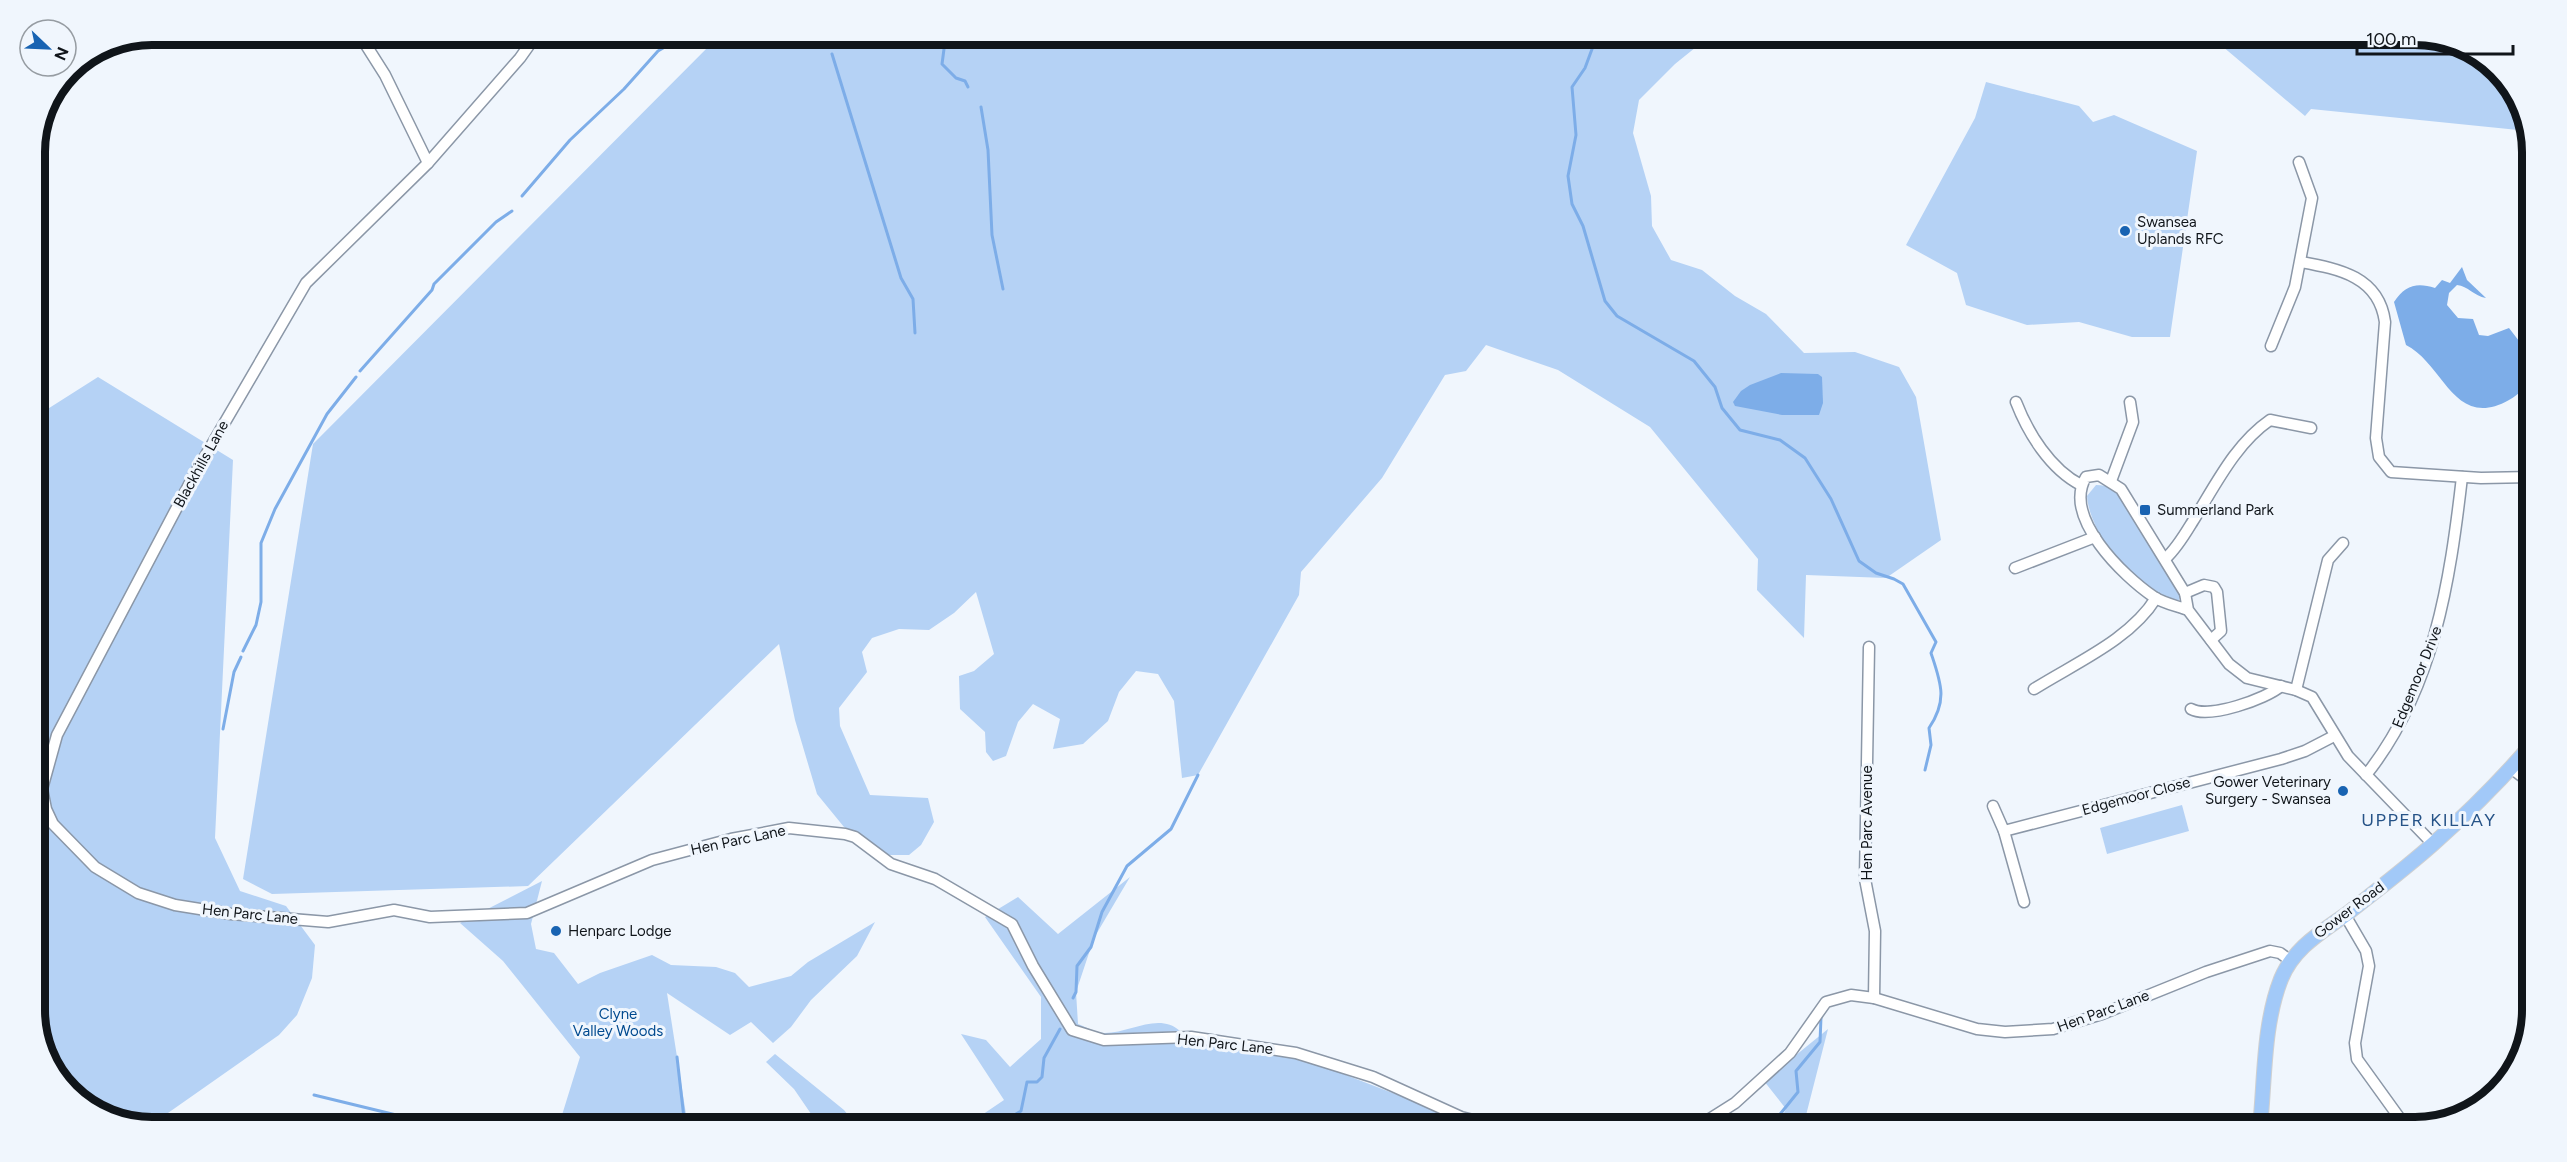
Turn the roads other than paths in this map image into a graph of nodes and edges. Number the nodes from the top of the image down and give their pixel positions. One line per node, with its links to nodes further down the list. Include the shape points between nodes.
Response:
1 (366, 45): 4 (street)
2 (529, 45): 4 (street, Blackhills Lane)
3 (2299, 162): 5 (street, via 2312,198)
4 (428, 163): 32 (street, Blackhills Lane, via 306,283 193,477 57,735)
5 (2301, 261): 6 (street); 10 (street, via 2355,277 2373,291 2383,306 2376,438 2379,457 2391,472)
6 (2271, 346)
7 (2016, 402): 13 (street, via 2041,447 2064,473)
8 (2130, 402): 12 (street, via 2133,422)
9 (2311, 428): 16 (street, via 2271,420 2253,431)
10 (2462, 477): 11 (street); 30 (street, Edgemoor Drive, via 2452,562 2437,631 2398,726)
11 (2522, 477)
12 (2111, 481): 13 (street, via 2092,475); 16 (street, via 2121,489)
13 (2081, 485): 14 (street, via 2081,513)
14 (2095, 537): 17 (street); 19 (street, via 2108,556)
15 (2343, 543): 25 (street, via 2328,560)
16 (2166, 558): 18 (street)
17 (2015, 568)
18 (2185, 592): 20 (street); 21 (street, via 2205,585 2217,592 2221,631)
19 (2156, 598): 20 (street); 24 (street, via 2127,631)
20 (2188, 610): 21 (street)
21 (2211, 640): 23 (street, via 2229,664 2247,678)
22 (1869, 647): 41 (street, Hen Parc Avenue, via 1865,879 1875,931)
23 (2281, 686): 25 (street); 26 (street, via 2273,693 2232,707 2198,713)
24 (2034, 689)
25 (2296, 690): 27 (street, via 2317,702)
26 (2191, 709)
27 (2334, 736): 30 (street); 35 (street, Edgemoor Close, via 2281,759)
28 (2522, 755): 29 (main road, Gower Road)
29 (2511, 768): 31 (street); 36 (main road, Gower Road)
30 (2366, 775): 36 (street)
31 (2522, 776)
32 (45, 778)
33 (45, 804): 38 (street, Blackhills Lane, via 53,824 94,867 138,893)
34 (1993, 806): 35 (street)
35 (2004, 831): 37 (street)
36 (2433, 844): 39 (main road, Gower Road)
37 (2024, 902)
38 (175, 905): 42 (street, Hen Parc Lane, via 328,922 394,910 430,916 527,913 652,861 731,839 789,828 845,834 891,864 935,879 1012,924 1072,1030 1104,1040 1191,1037 1296,1053 1373,1077)
39 (2345, 915): 40 (main road, Gower Road, via 2309,940); 45 (street, via 2366,951 2369,966 2355,1043 2357,1059)
40 (2291, 961): 41 (street, Hen Parc Lane, via 2270,951 2053,1029 1977,1029); 44 (main road, Gower Road, via 2282,978 2269,1032)
41 (1874, 998): 43 (street, Hen Parc Lane, via 1851,994 1826,1002 1790,1053)
42 (1459, 1117)
43 (1714, 1117)
44 (2261, 1117)
45 (2398, 1117)

